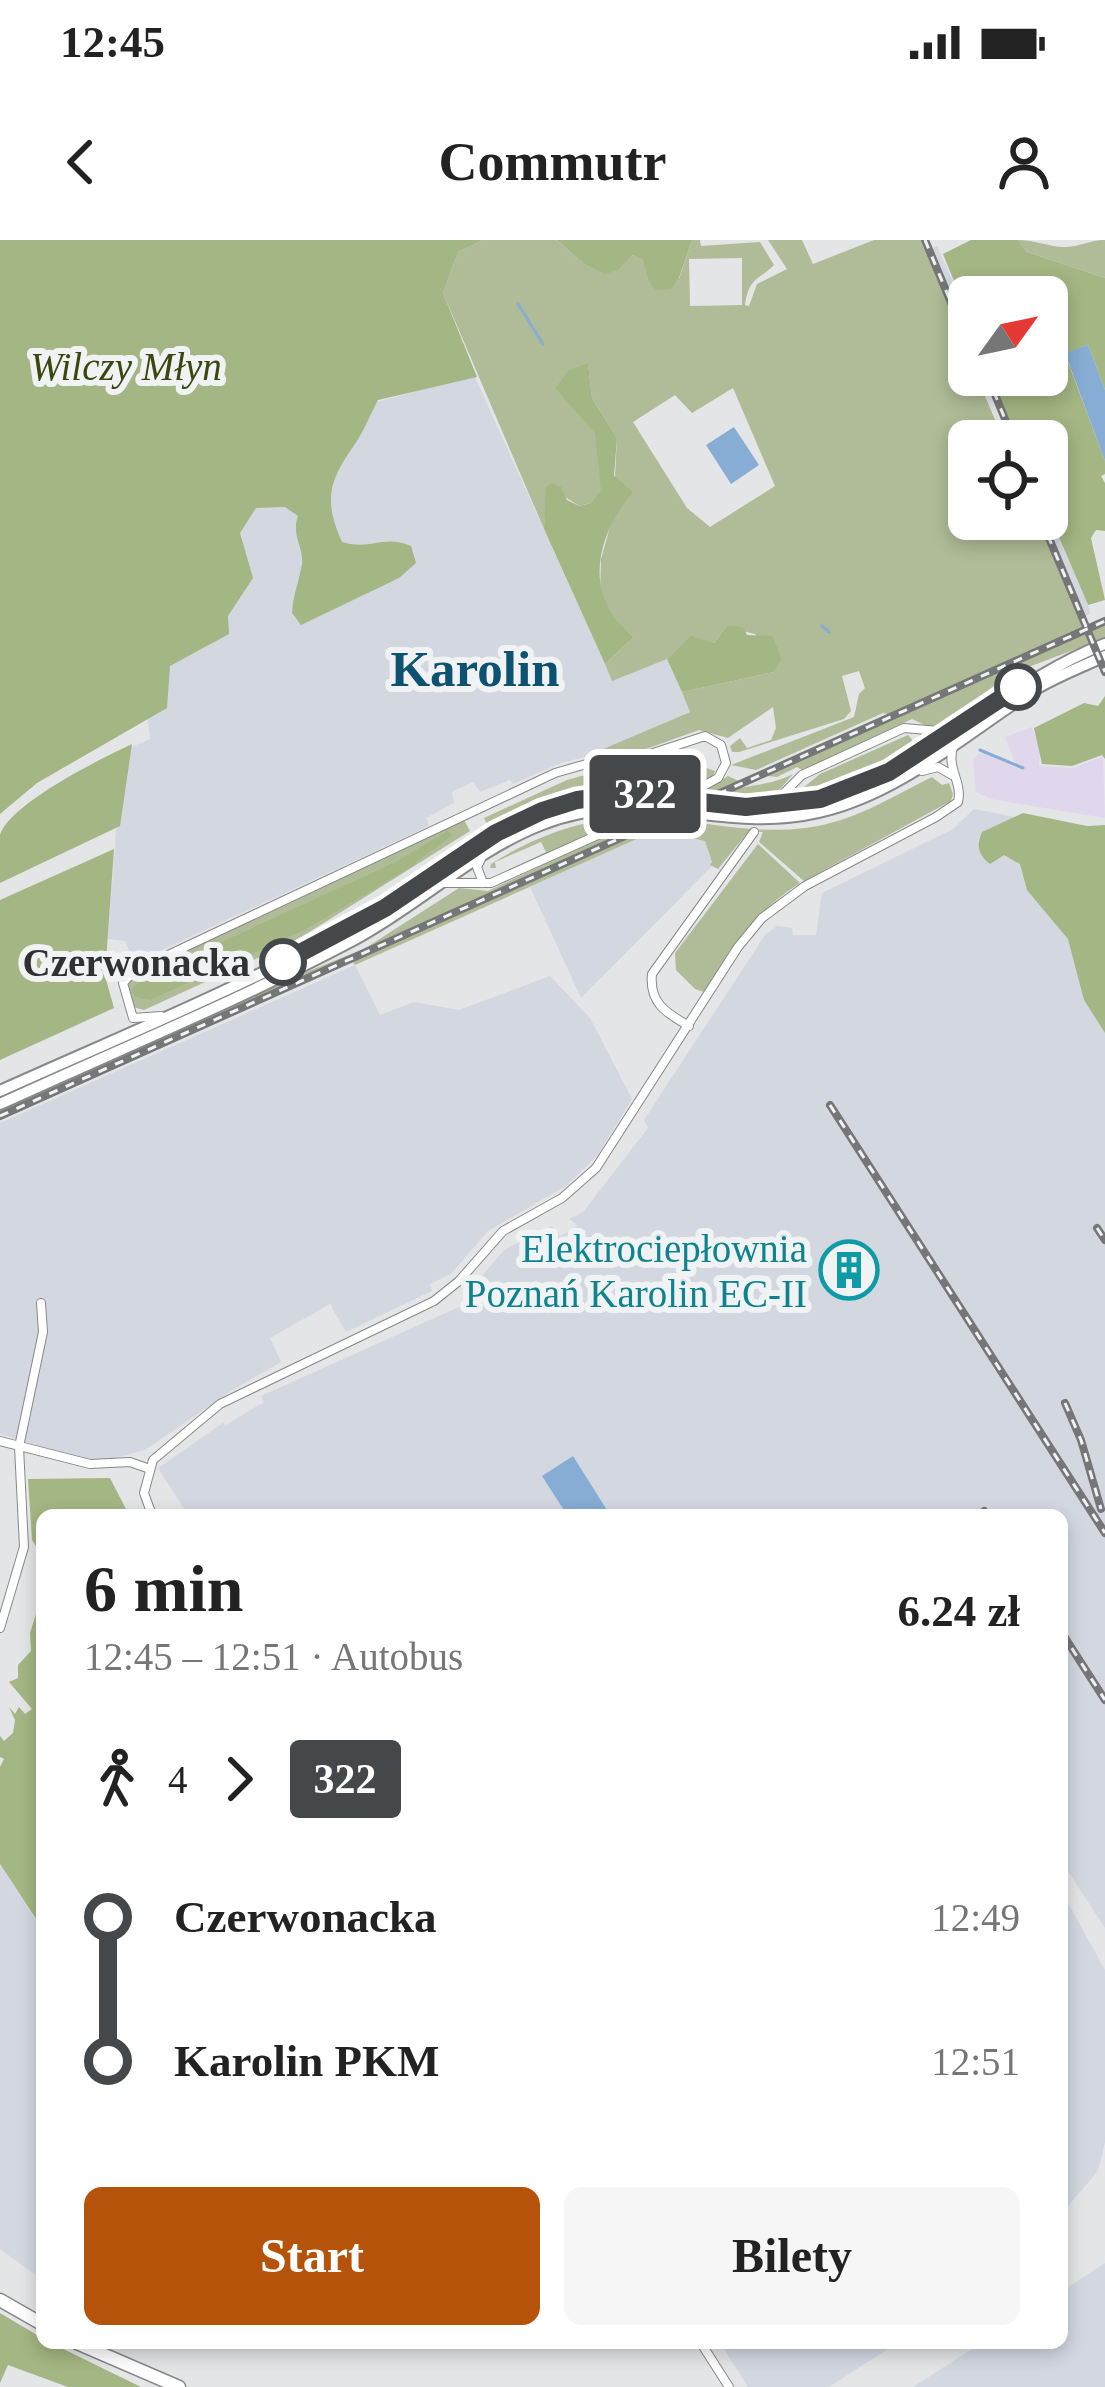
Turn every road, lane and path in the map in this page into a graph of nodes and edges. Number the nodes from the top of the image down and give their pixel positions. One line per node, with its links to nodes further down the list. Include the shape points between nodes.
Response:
1 (1105, 644): 4 (main road, via 1032,678)
2 (1105, 656): 4 (main road)
3 (916, 728): 4 (street); 5 (street); 9 (street, via 815,768)
4 (953, 737): 5 (main road); 6 (street); 7 (main road)
5 (918, 753): 15 (main road, via 855,788 797,804 628,794 542,811 342,932)
6 (952, 776): 7 (street, via 935,767); 17 (street, via 960,794 951,808 763,917)
7 (904, 777): 12 (main road, via 837,807 784,818 646,806 594,810 537,826)
8 (696, 790): 16 (street, via 726,766 721,745 705,736 561,770 134,971 122,983)
9 (780, 796)
10 (620, 824): 14 (street)
11 (754, 832): 17 (street, via 652,974 657,1003)
12 (482, 857): 13 (main road); 14 (street)
13 (445, 883): 14 (street); 20 (main road, via 338,948)
14 (483, 883)
15 (169, 1015): 16 (street); 18 (main road)
16 (133, 1018): 18 (street)
17 (688, 1026): 24 (street, via 608,1154 573,1190 491,1240 443,1295 235,1394)
18 (116, 1040): 19 (main road)
19 (0, 1091)
20 (0, 1104)
21 (41, 1303): 23 (street, via 44,1332)
22 (0, 1441): 23 (street)
23 (19, 1447): 24 (street); 26 (street, via 24,1546)
24 (147, 1468): 25 (street)
25 (150, 1509)
26 (0, 1628)
27 (0, 2300): 28 (main road)
28 (36, 2321)
29 (91, 2349): 31 (main road)
30 (705, 2349): 32 (street)
31 (179, 2387)
32 (729, 2387)

